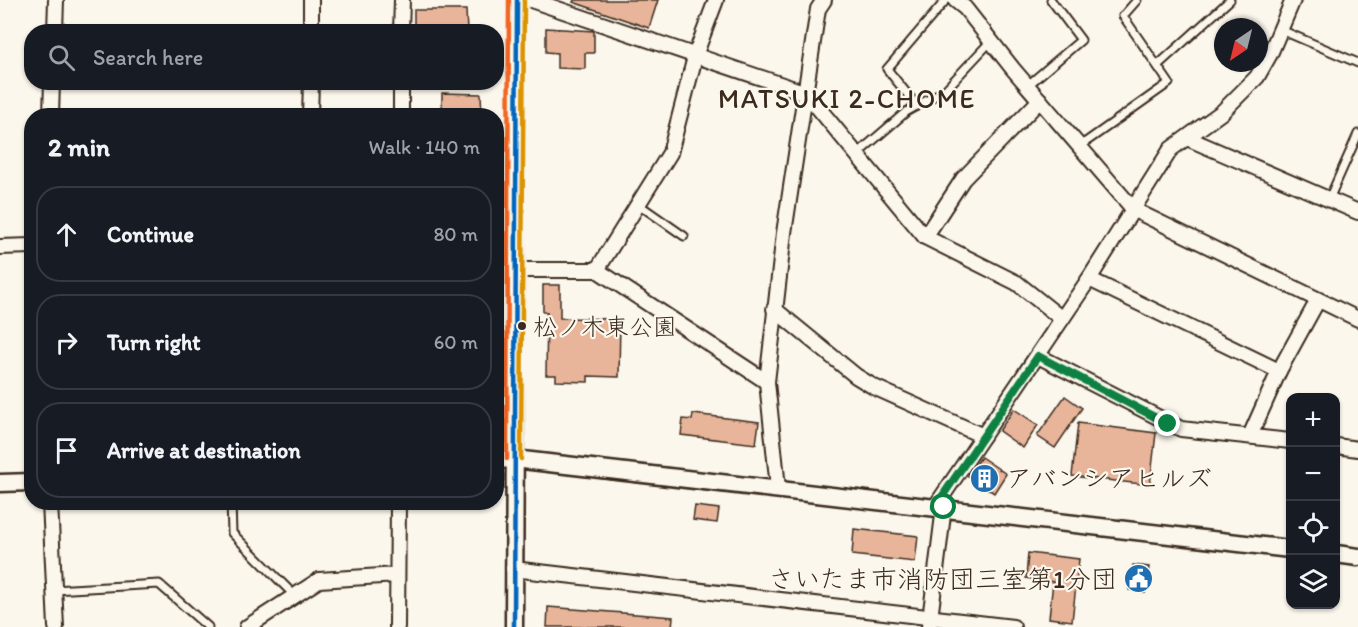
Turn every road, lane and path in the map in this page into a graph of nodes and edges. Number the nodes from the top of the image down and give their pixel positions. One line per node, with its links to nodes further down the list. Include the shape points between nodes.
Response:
1 (56, 0): 14 (street)
2 (311, 0): 15 (street)
3 (402, 0): 16 (street)
4 (518, 0): 37 (street)
5 (531, 0): 19 (street)
6 (716, 0): 19 (street)
7 (824, 0): 26 (street, via 818,9)
8 (946, 0): 28 (lane, via 887,69)
9 (1051, 0): 22 (lane, via 1081,40)
10 (1137, 0): 21 (lane, via 1123,16)
11 (1230, 0): 21 (lane)
12 (1293, 0): 17 (street)
13 (963, 3): 18 (street)
14 (55, 24)
15 (311, 24)
16 (401, 24)
17 (1281, 30): 20 (lane); 33 (street, via 1257,77)
18 (990, 42): 22 (street); 28 (lane, via 945,90)
19 (696, 53): 26 (street); 39 (street, via 670,153)
20 (1358, 63)
21 (1158, 65): 34 (lane, via 1169,83)
22 (1027, 86): 27 (street)
23 (52, 90): 29 (street)
24 (311, 90): 30 (street)
25 (401, 90): 31 (street)
26 (806, 93): 35 (street); 50 (street)
27 (1040, 100): 34 (street); 43 (street, via 963,179)
28 (917, 106): 35 (lane)
29 (51, 108)
30 (310, 108)
31 (401, 108)
32 (1358, 134): 38 (lane)
33 (1187, 138): 38 (street); 40 (street, via 1171,149)
34 (1080, 146): 40 (street)
35 (856, 154): 43 (street)
36 (504, 195): 37 (street)
37 (515, 195): 46 (street)
38 (1329, 199): 41 (street)
39 (638, 204): 42 (lane); 47 (street)
40 (1134, 210): 48 (street); 49 (street)
41 (1358, 212)
42 (684, 236)
43 (926, 237): 51 (street, via 1017,283)
44 (24, 246): 45 (street)
45 (0, 247)
46 (514, 270): 47 (street); 61 (street)
47 (597, 270): 55 (street)
48 (1089, 279): 51 (street); 54 (street)
49 (1318, 300): 52 (street); 54 (street)
50 (774, 309): 55 (street); 56 (street, via 865,381)
51 (1062, 319): 53 (street)
52 (1358, 319)
53 (1038, 356): 56 (street); 57 (street, via 1181,429)
54 (1279, 371): 57 (street)
55 (767, 382): 65 (street)
56 (983, 436): 66 (street)
57 (1250, 436): 58 (street)
58 (1286, 440)
59 (1340, 447): 60 (street)
60 (1358, 449)
61 (514, 459): 62 (street); 65 (street); 73 (street)
62 (504, 460)
63 (24, 482): 64 (street)
64 (0, 483)
65 (778, 488): 66 (street)
66 (940, 507): 70 (street); 77 (street)
67 (50, 510): 75 (street)
68 (231, 510): 76 (lane, via 232,533)
69 (398, 510): 74 (street)
70 (1286, 549)
71 (1340, 555): 72 (street)
72 (1358, 557)
73 (513, 569): 77 (street); 82 (street)
74 (397, 575): 76 (street, via 319,580); 81 (street)
75 (53, 590): 79 (street); 80 (lane, via 159,584)
76 (295, 596): 78 (street)
77 (930, 622): 83 (street)
78 (254, 625)
79 (56, 627)
80 (208, 627)
81 (397, 627)
82 (514, 627)
83 (1013, 627)

